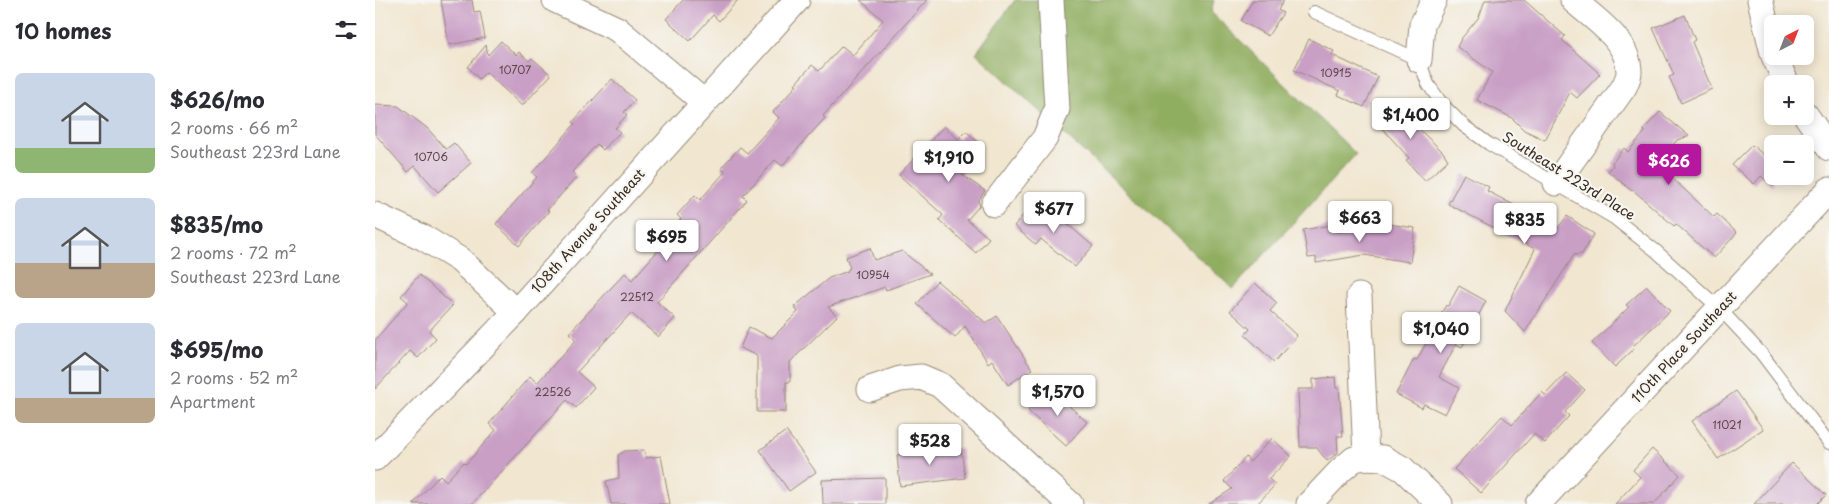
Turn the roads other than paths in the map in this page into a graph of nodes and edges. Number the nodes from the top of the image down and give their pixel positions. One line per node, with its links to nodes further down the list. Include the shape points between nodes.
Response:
1 (555, 0): 10 (street, via 617,29)
2 (797, 0): 10 (street, 108th Avenue Southeast)
3 (1051, 0): 15 (street, via 1057,109 1045,138)
4 (1433, 0): 9 (street, via 1422,25)
5 (1573, 0): 13 (street, via 1615,38 1626,54 1629,73 1624,87)
6 (1760, 0): 8 (street)
7 (1314, 12): 9 (lane)
8 (1764, 16)
9 (1419, 60): 13 (lane, Southeast 223rd Place, via 1428,84 1463,126)
10 (704, 102): 19 (street, 108th Avenue Southeast)
11 (1813, 125): 12 (street)
12 (1829, 148)
13 (1556, 183): 18 (lane, Southeast 223rd Place, via 1657,251)
14 (1829, 190): 18 (street, 110th Place Southeast)
15 (994, 204)
16 (375, 215): 19 (street, via 424,238 460,260)
17 (1359, 296): 22 (street)
18 (1720, 309): 21 (lane, Southeast 223rd Place, via 1761,353); 27 (street, 110th Place Southeast)
19 (516, 312): 23 (street, 108th Avenue Southeast)
20 (870, 390): 24 (street, via 900,379 921,377 940,385)
21 (1829, 443)
22 (1366, 457): 25 (street, via 1354,459); 26 (street, via 1383,458 1403,469)
23 (375, 458)
24 (1066, 503)
25 (1309, 504)
26 (1441, 504)
27 (1538, 504)

